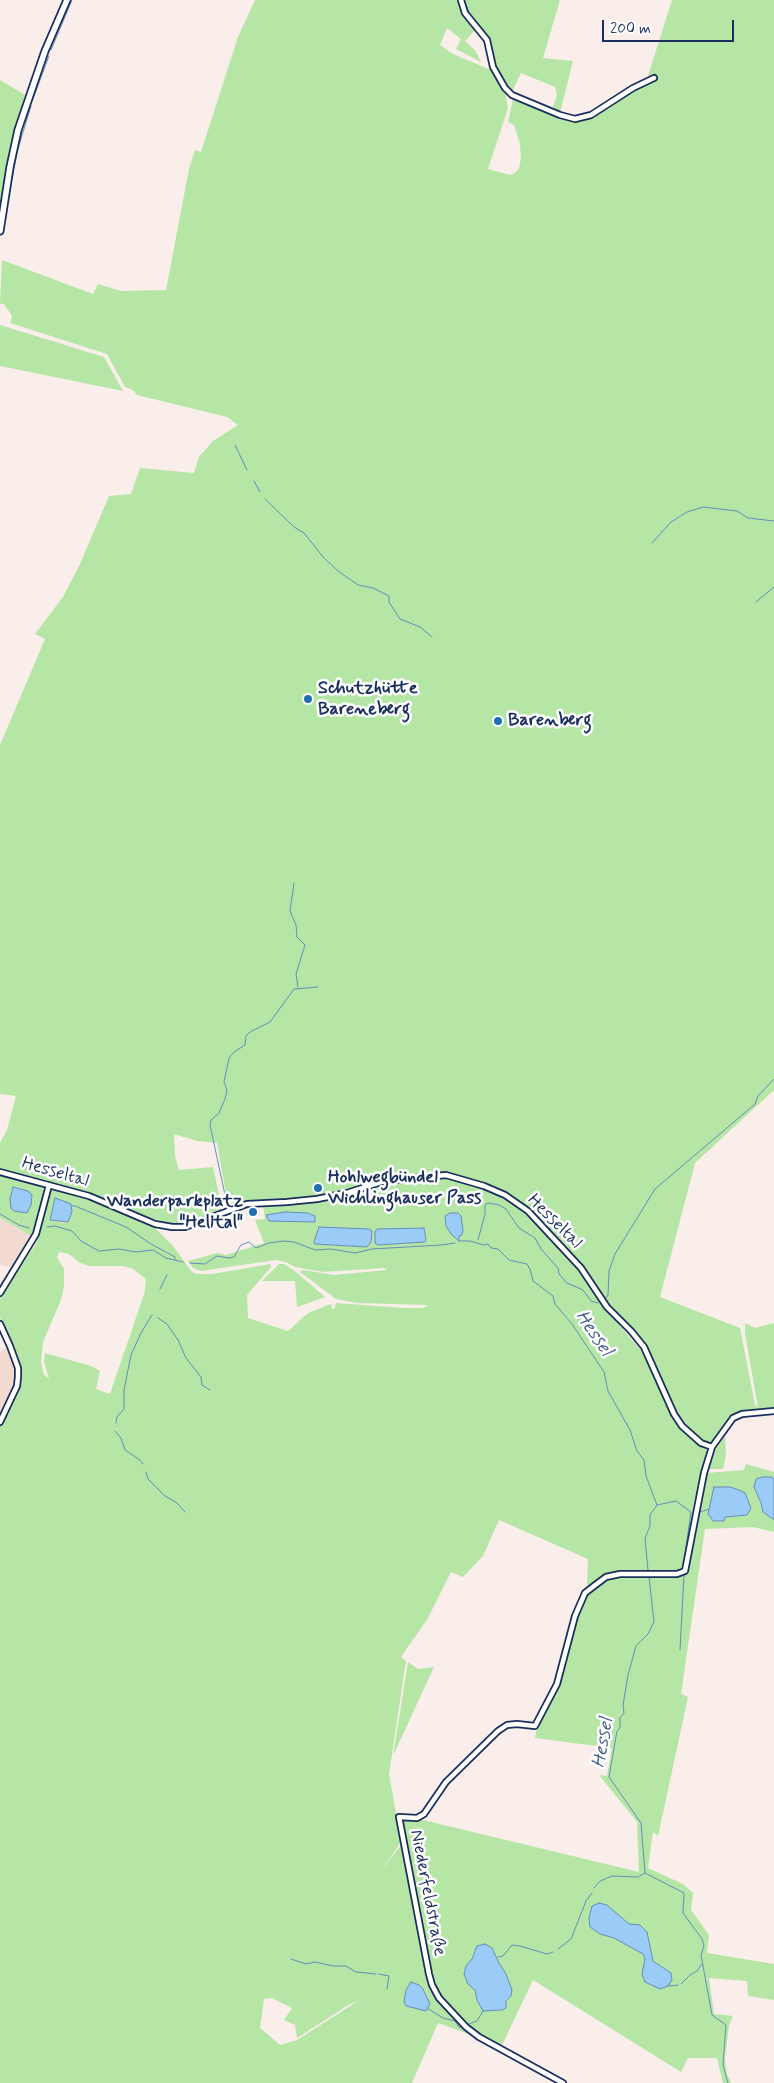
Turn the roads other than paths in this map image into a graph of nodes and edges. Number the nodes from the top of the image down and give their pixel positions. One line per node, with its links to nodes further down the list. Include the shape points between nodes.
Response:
1 (67, 0): 4 (main road, via 45,51 18,130)
2 (461, 0): 3 (street, via 465,13 487,40 493,68 505,88 512,95 560,116 575,119 591,116)
3 (654, 78)
4 (0, 231)
5 (0, 1172): 6 (street, Hesseltal)
6 (49, 1185): 7 (street, via 36,1234); 11 (street, Hesseltal, via 89,1196 155,1224 172,1227 185,1227 247,1204 317,1199 384,1181 446,1175 484,1186 505,1195 528,1211 581,1268 607,1307 644,1347 678,1420 700,1443)
7 (0, 1293)
8 (0, 1324): 10 (street, via 18,1368 18,1377)
9 (774, 1411): 11 (street, via 733,1418)
10 (0, 1422)
11 (712, 1447): 12 (street, Niederfeldstraße, via 684,1571 677,1574 633,1573 606,1578 585,1594 575,1616 557,1684 535,1726 507,1725 446,1782 424,1814 417,1818 398,1817 432,1985 439,1998 479,2038)
12 (563, 2083)

